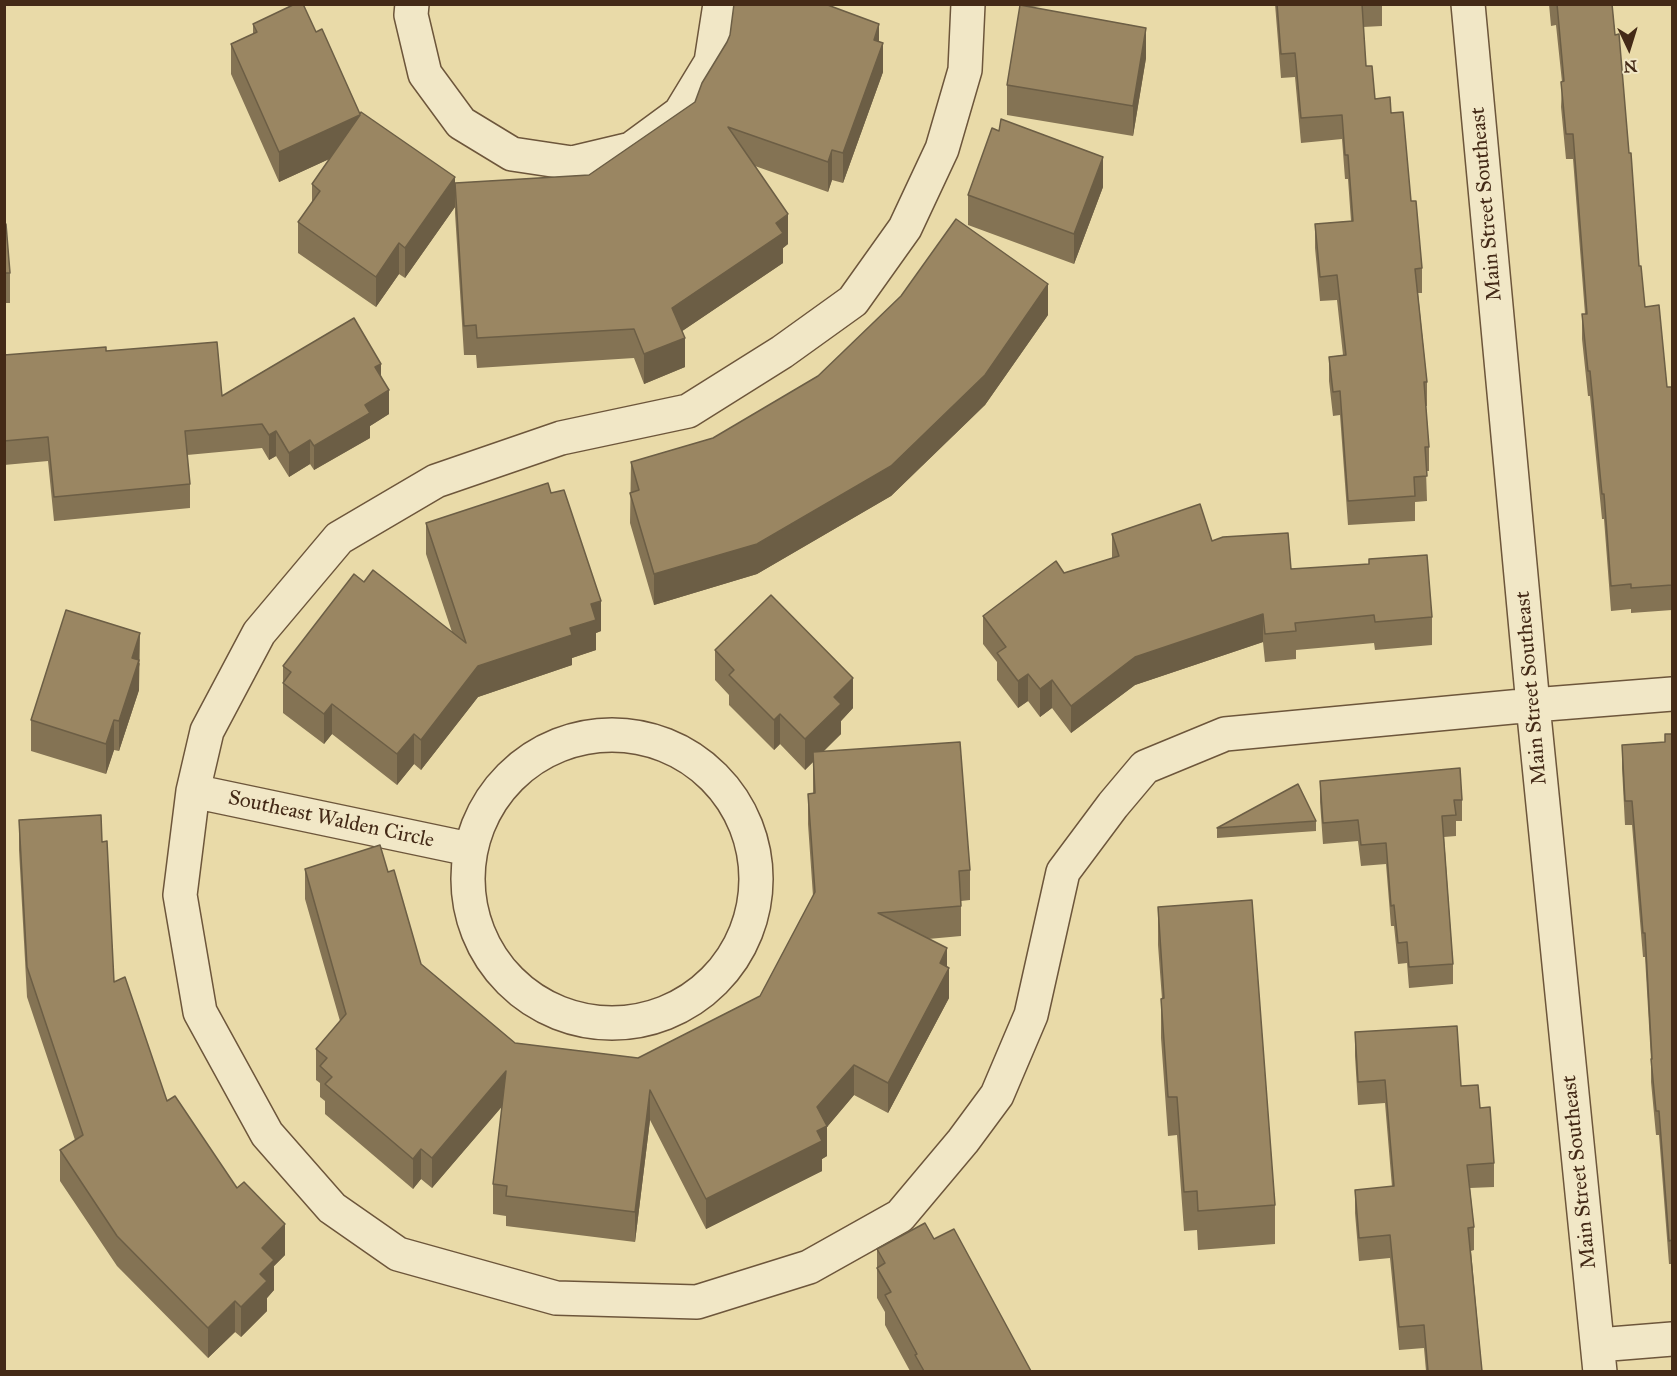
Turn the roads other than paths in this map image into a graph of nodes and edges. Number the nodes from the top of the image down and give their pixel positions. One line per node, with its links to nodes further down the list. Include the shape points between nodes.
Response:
1 (412, 4): 2 (street, via 425,74 461,123 512,154 572,163 631,149 680,113 711,62)
2 (720, 4)
3 (968, 4): 7 (street, via 964,69 942,149 905,228 853,301 782,352 688,411 561,438 436,481 339,538 259,633 207,731)
4 (1468, 4): 6 (street, Main Street Southeast)
5 (1672, 694): 6 (street)
6 (1533, 705): 7 (street, via 1225,734 1144,767 1063,872 1031,1015 997,1095 963,1142 900,1216 809,1267 697,1302 556,1298 398,1254 332,1208 267,1134 200,1012 180,895); 10 (street, Main Street Southeast)
7 (193, 791): 8 (street, Southeast Walden Circle)
8 (469, 849): 8 (street, via 496,789 546,748 610,733 642,739 674,746 726,786 755,844 756,909 729,968 678,1010 615,1025 551,1012 499,972 470,914)
9 (1672, 1339): 10 (street)
10 (1599, 1358)

